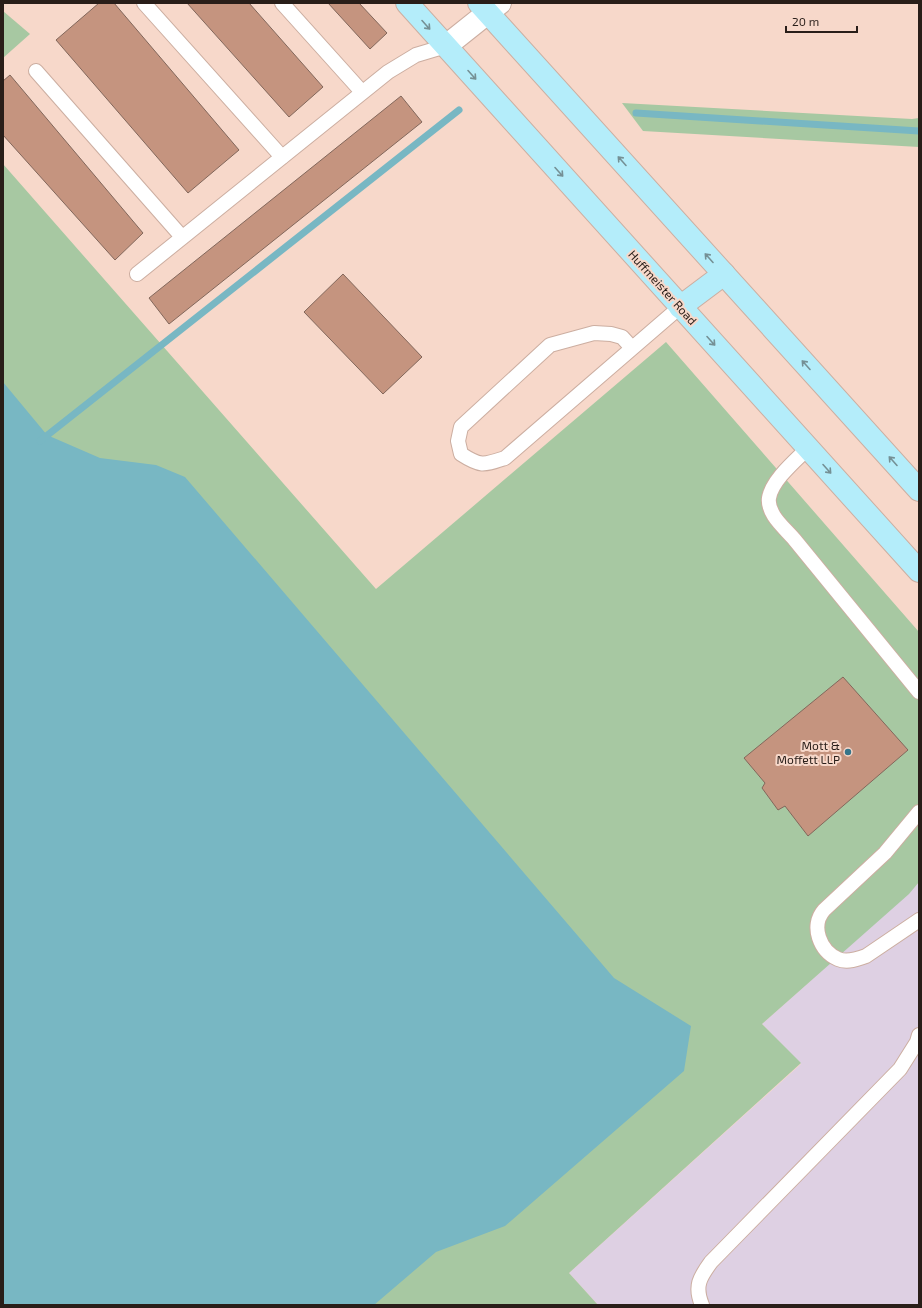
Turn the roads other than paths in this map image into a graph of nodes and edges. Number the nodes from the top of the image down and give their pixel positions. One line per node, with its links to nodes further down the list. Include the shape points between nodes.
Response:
1 (144, 3): 8 (lane)
2 (282, 3): 7 (lane)
3 (407, 3): 5 (main road, Huffmeister Road, one-way to 5)
4 (489, 6): 5 (street); 11 (main road, one-way to 4)
5 (446, 46): 7 (lane, via 416,55); 12 (main road, Huffmeister Road, one-way to 12)
6 (36, 71): 9 (lane)
7 (362, 92): 8 (lane)
8 (282, 157): 9 (lane)
9 (182, 238): 10 (lane)
10 (137, 274)
11 (724, 274): 12 (main road); 15 (main road, one-way to 11)
12 (680, 307): 13 (lane); 14 (main road, Huffmeister Road, one-way to 14)
13 (632, 348): 13 (lane, via 506,458 485,464 472,461 461,454 458,441 460,427 550,344 594,333 622,337)
14 (808, 448): 16 (main road, Huffmeister Road, one-way to 16); 17 (lane, via 776,481 768,500 770,508 775,518)
15 (919, 490)
16 (919, 571)
17 (919, 692)
18 (919, 812): 19 (lane, via 885,853 819,915 816,928 822,944 830,954 839,960 856,960)
19 (919, 920)
20 (919, 1035): 21 (lane, via 900,1069 711,1262 698,1283)
21 (702, 1305)

